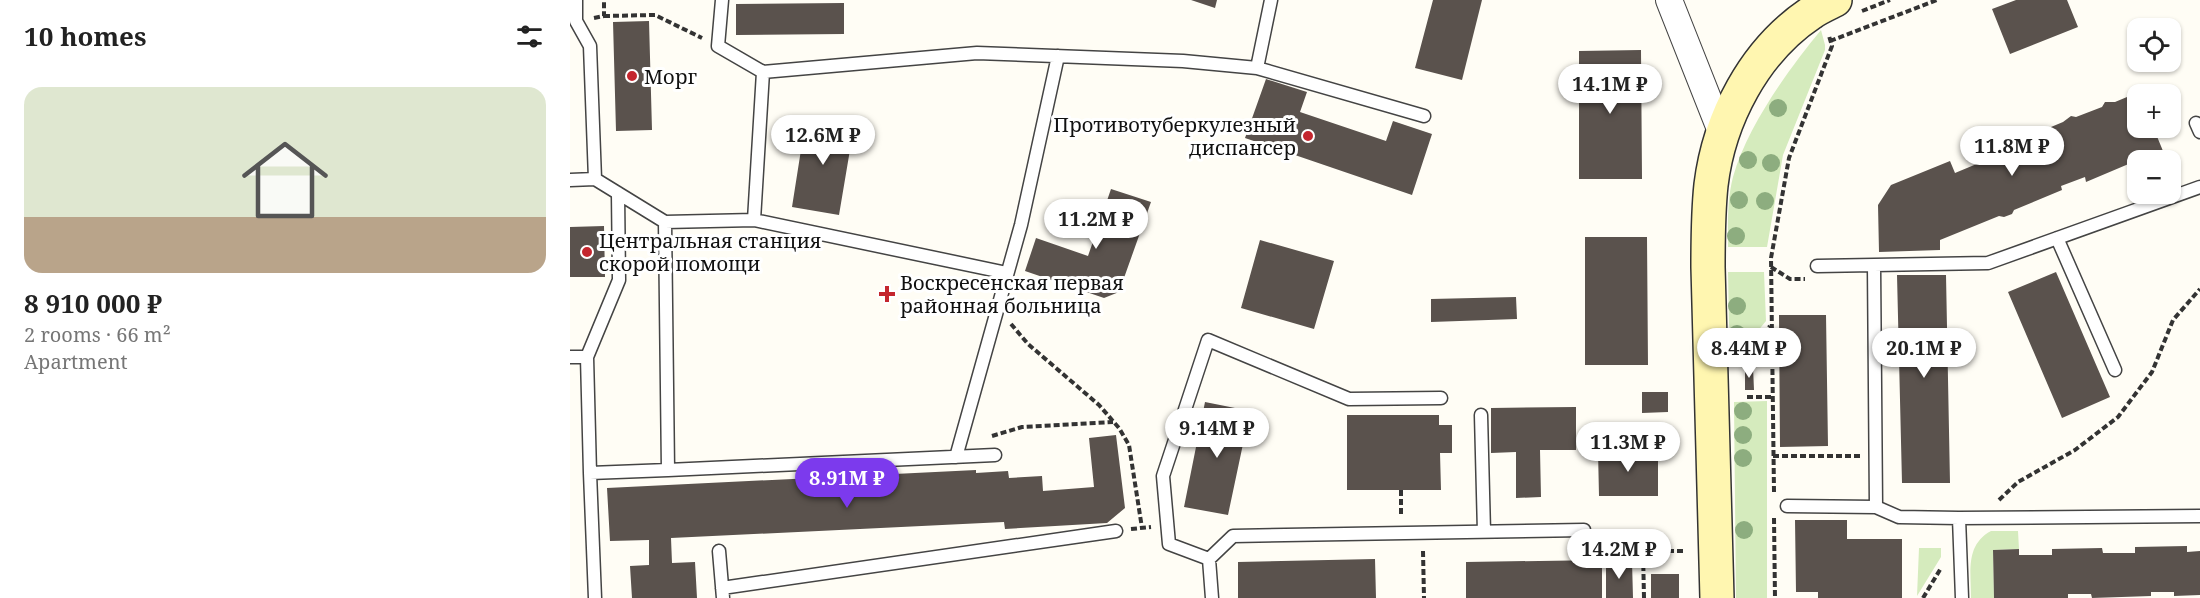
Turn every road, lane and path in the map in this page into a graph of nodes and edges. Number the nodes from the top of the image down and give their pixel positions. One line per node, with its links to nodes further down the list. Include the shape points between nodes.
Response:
1 (576, 0): 8 (lane)
2 (722, 0): 10 (lane)
3 (1271, 0): 12 (lane)
4 (1669, 0): 15 (street)
5 (1937, 0): 9 (path)
6 (1831, 14): 9 (path); 15 (main road, via 1811,13 1785,34 1746,81)
7 (604, 16): 10 (path, via 655,15)
8 (573, 21): 17 (lane, via 590,46)
9 (1830, 41): 28 (path, via 1832,46 1789,158 1771,258)
10 (718, 46): 13 (lane)
11 (1058, 56): 12 (lane); 13 (lane, via 977,53); 25 (lane)
12 (1257, 68): 14 (lane)
13 (763, 72): 20 (lane)
14 (1424, 116)
15 (1722, 134): 67 (main road, via 1711,184 1708,226)
16 (570, 180): 17 (lane)
17 (595, 180): 19 (lane)
18 (2200, 187): 22 (lane)
19 (618, 193): 21 (lane); 30 (lane, via 619,280)
20 (754, 219): 21 (lane); 25 (lane)
21 (665, 222): 42 (lane)
22 (2057, 238): 24 (lane, via 1988,263); 32 (lane)
23 (1817, 266): 24 (lane)
24 (1874, 266): 40 (lane)
25 (1008, 273): 27 (lane)
26 (2200, 289): 49 (path, via 2173,320 2152,372 2118,417 2075,450 2019,482 1996,503)
27 (997, 309): 37 (path, via 1028,344 1100,405); 41 (lane)
28 (1771, 325): 31 (path); 34 (path)
29 (570, 357): 30 (lane)
30 (587, 357): 43 (lane)
31 (1741, 363)
32 (2115, 370)
33 (1747, 397): 34 (path)
34 (1773, 397): 39 (path)
35 (1441, 398): 60 (lane, via 1349,399 1208,340 1163,476 1169,544)
36 (1481, 415): 55 (lane)
37 (1113, 422): 41 (path, via 1022,427 996,434); 52 (path, via 1129,445)
38 (995, 456): 41 (lane)
39 (1773, 456): 40 (path); 45 (path)
40 (1876, 456): 47 (lane)
41 (956, 457): 42 (lane)
42 (668, 470): 43 (lane)
43 (590, 473): 63 (lane)
44 (1401, 490): 56 (path)
45 (1774, 496)
46 (1787, 506): 47 (lane)
47 (1876, 507): 51 (lane, via 1899,517)
48 (2200, 516): 49 (lane)
49 (1988, 517): 51 (lane)
50 (1774, 518): 68 (path)
51 (1959, 518): 70 (lane)
52 (1142, 528)
53 (1584, 530): 55 (lane)
54 (1116, 531): 62 (lane)
55 (1484, 532): 57 (lane)
56 (1401, 533): 57 (lane); 60 (lane, via 1233,536)
57 (1423, 533): 65 (path)
58 (719, 550): 62 (lane)
59 (1684, 550): 66 (path, via 1643,551)
60 (1209, 559): 64 (lane)
61 (1946, 559): 69 (path)
62 (722, 593)
63 (595, 598)
64 (1212, 598)
65 (1424, 598)
66 (1644, 598)
67 (1717, 598)
68 (1774, 598)
69 (1923, 598)
70 (1962, 598)

